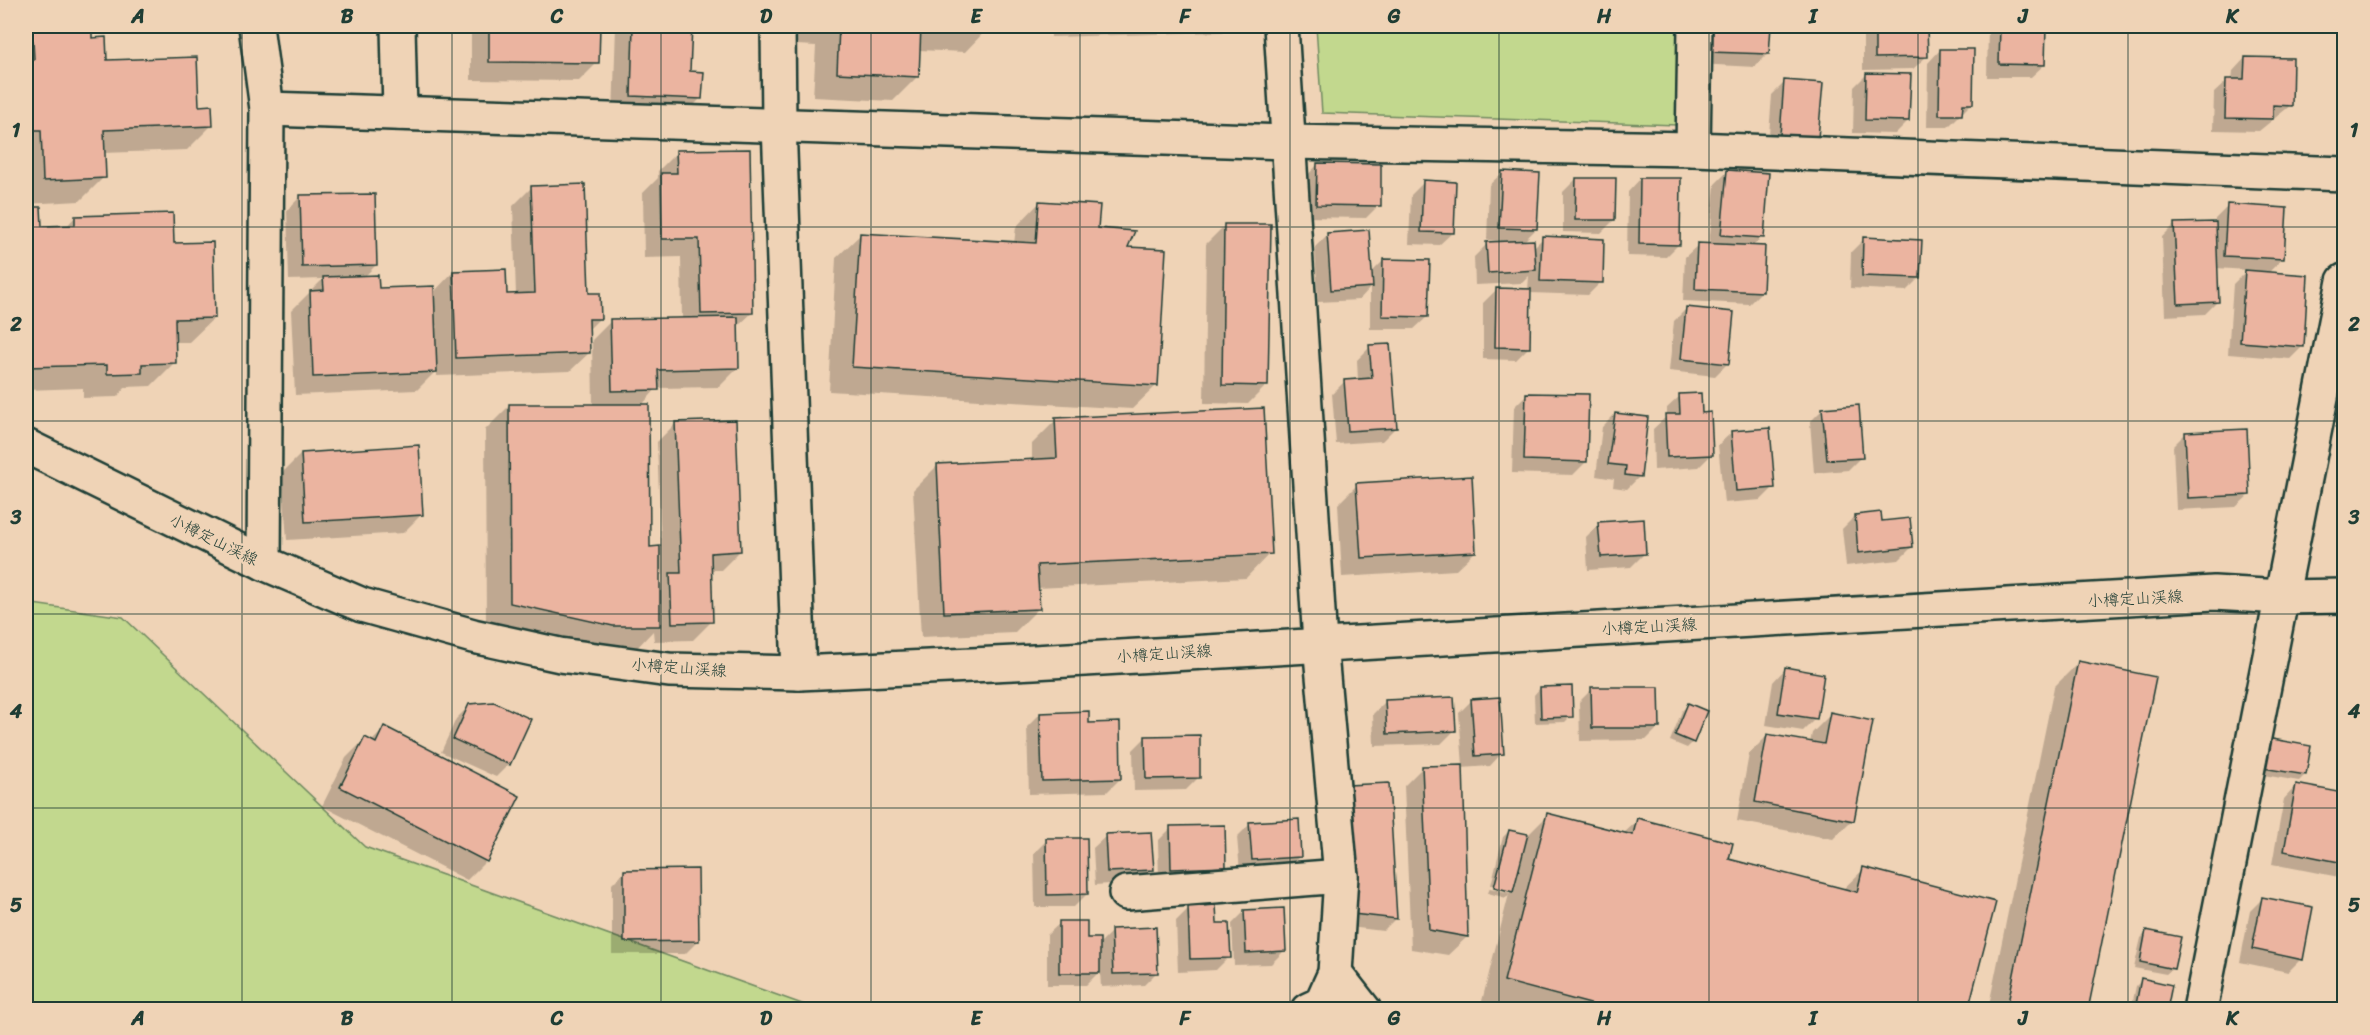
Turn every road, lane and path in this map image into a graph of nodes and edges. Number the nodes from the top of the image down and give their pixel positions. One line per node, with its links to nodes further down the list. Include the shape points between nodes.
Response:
1 (256, 26): 6 (street)
2 (398, 26): 7 (street)
3 (778, 26): 8 (street)
4 (1281, 26): 9 (street)
5 (1695, 26): 10 (street)
6 (267, 109): 7 (street); 14 (street)
7 (400, 113): 8 (street)
8 (779, 124): 9 (street); 18 (street)
9 (1287, 142): 10 (street); 17 (street)
10 (1693, 149): 11 (street)
11 (2344, 174)
12 (2344, 281): 16 (street)
13 (26, 446): 14 (street, 小樽定山渓線)
14 (264, 563): 18 (street, 小樽定山渓線, via 362,605 473,636 561,655 669,670)
15 (2344, 596): 16 (street, 小樽定山渓線)
16 (2282, 597): 17 (street, 小樽定山渓線, via 2214,593); 24 (street)
17 (1320, 643): 18 (street, 小樽定山渓線); 19 (street)
18 (799, 673)
19 (1341, 876): 20 (street); 21 (street)
20 (1126, 893)
21 (1335, 973): 22 (street, via 1321,1004); 23 (street)
22 (1308, 1010)
23 (1364, 1010)
24 (2200, 1010)

